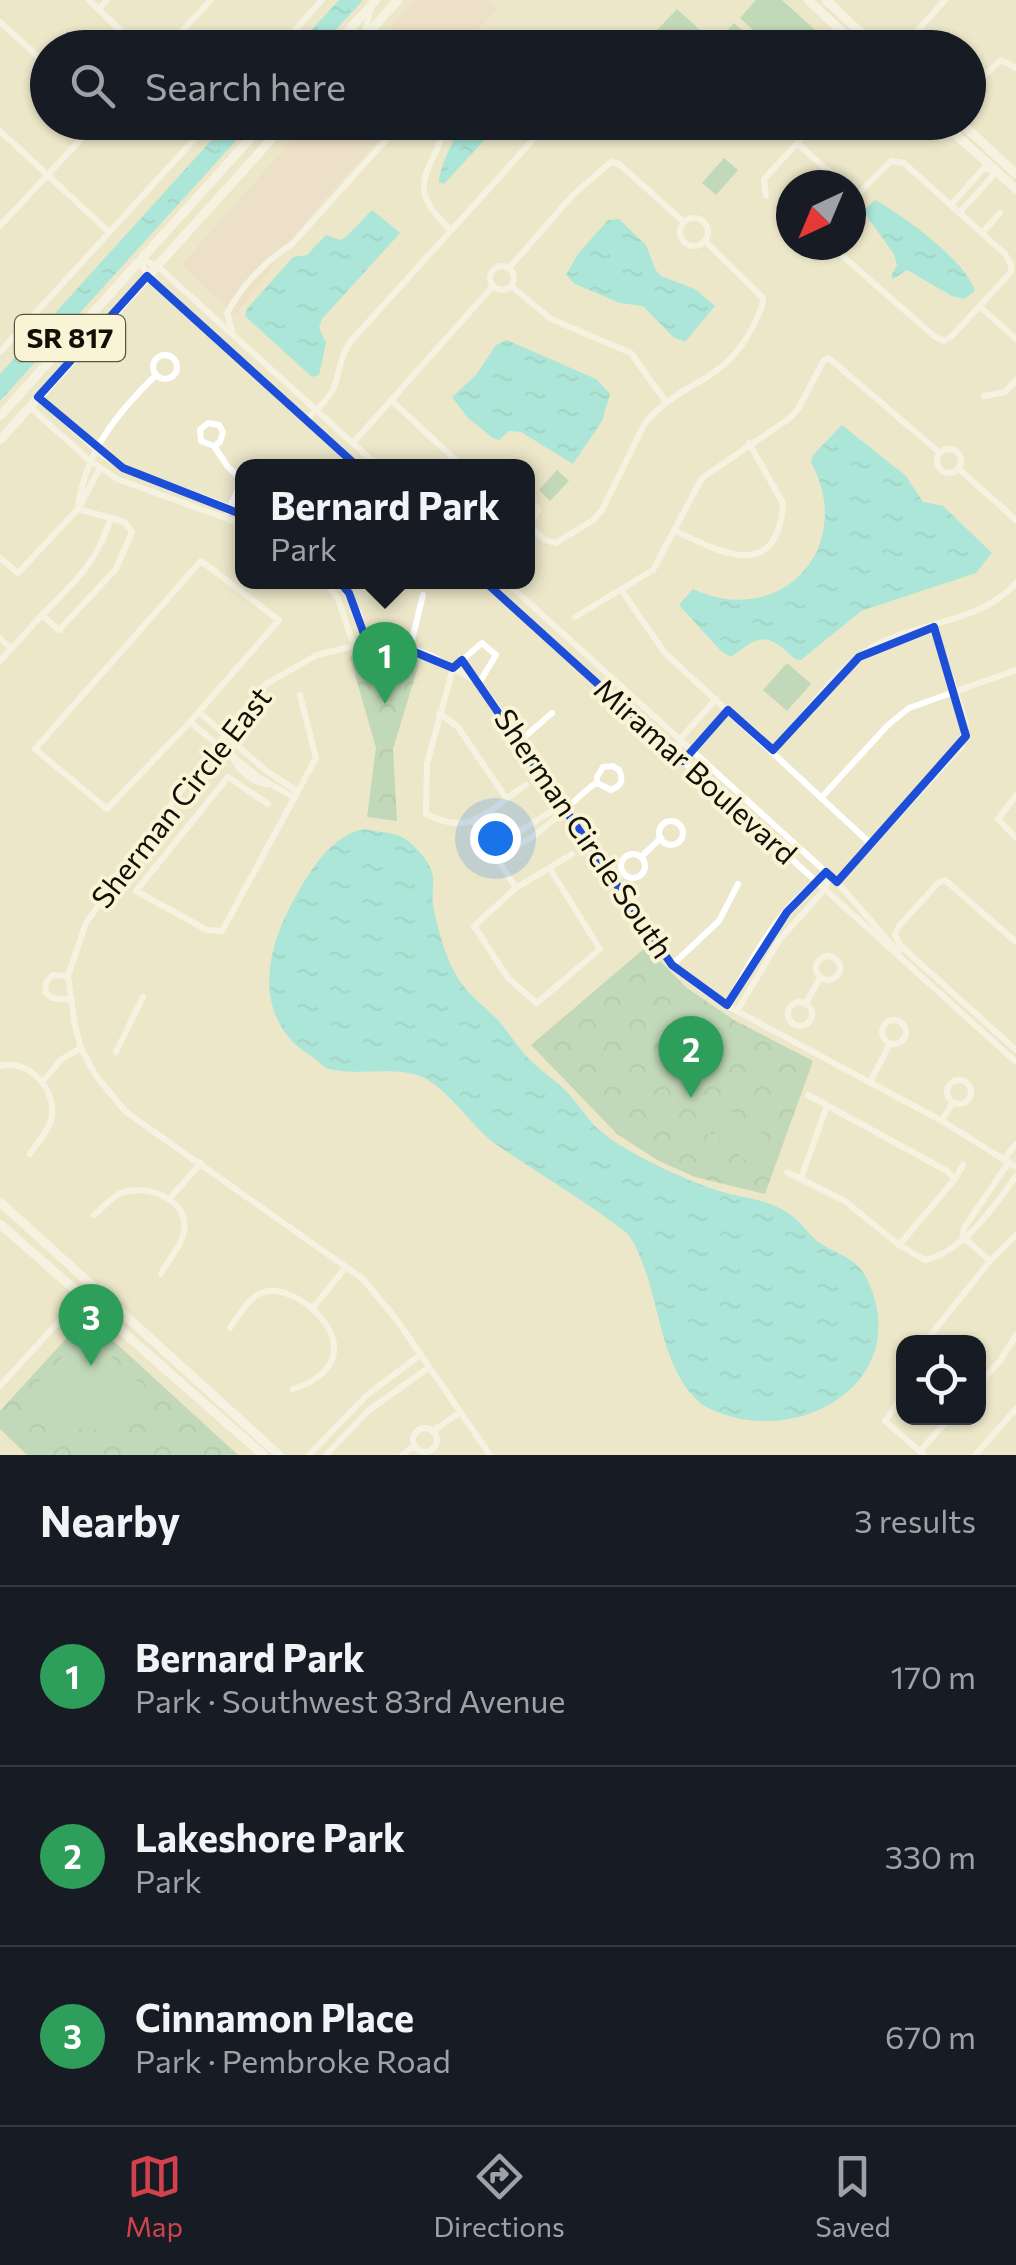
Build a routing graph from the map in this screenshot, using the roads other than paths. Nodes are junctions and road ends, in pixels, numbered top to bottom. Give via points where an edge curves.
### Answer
1 (89, 0) edge
2 (107, 0) edge
3 (211, 0) edge
4 (322, 0) edge
5 (398, 0) edge
6 (808, 0) edge
7 (826, 0) edge
8 (945, 0) edge
9 (374, 3) edge
10 (99, 9) junction
11 (0, 22) edge
12 (121, 30) edge
13 (183, 30) edge
14 (295, 30) edge
15 (350, 30) edge
16 (368, 30) edge
17 (371, 30) edge
18 (840, 30) edge
19 (858, 30) edge
20 (918, 30) edge
21 (30, 50) edge
22 (1016, 68) edge
23 (986, 74) edge
24 (0, 131) edge
25 (80, 140) edge
26 (193, 140) edge
27 (249, 140) edge
28 (270, 140) edge
29 (386, 140) edge
30 (438, 140) edge
31 (532, 140) edge
32 (801, 140) edge
33 (965, 140) edge
34 (975, 140) edge
35 (798, 144) junction
36 (996, 164) junction
37 (827, 170) edge
38 (48, 174) junction
39 (1016, 174) edge
40 (866, 184) edge
41 (1016, 189) edge
42 (766, 196) dead end
43 (950, 204) junction
44 (960, 212) junction
45 (1000, 212) dead end
46 (684, 222) junction
47 (0, 226) edge
48 (451, 230) junction
49 (109, 232) junction
50 (982, 232) junction
51 (705, 241) junction
52 (141, 260) junction
53 (847, 260) edge
54 (156, 265) junction
55 (509, 268) junction
56 (146, 276) junction
57 (493, 286) junction
58 (511, 286) junction
59 (980, 307) junction
60 (234, 335) junction
61 (1016, 339) edge
62 (0, 352) edge
63 (156, 375) dead end
64 (1016, 380) edge
65 (984, 396) dead end
66 (38, 397) junction
67 (391, 400) junction
68 (666, 402) junction
69 (30, 406) junction
70 (316, 410) junction
71 (0, 416) edge
72 (306, 420) junction
73 (0, 440) edge
74 (353, 443) junction
75 (749, 443) junction
76 (214, 446) dead end
77 (95, 448) junction
78 (940, 452) junction
79 (350, 459) edge
80 (371, 459) edge
81 (455, 459) edge
82 (89, 460) junction
83 (100, 468) junction
84 (959, 469) junction
85 (235, 474) edge
86 (235, 497) edge
87 (230, 508) junction
88 (78, 509) junction
89 (235, 510) edge
90 (110, 518) junction
91 (225, 518) junction
92 (1016, 520) edge
93 (235, 522) edge
94 (535, 531) edge
95 (676, 532) junction
96 (0, 558) edge
97 (1016, 584) edge
98 (235, 587) edge
99 (238, 589) edge
100 (332, 589) edge
101 (345, 589) edge
102 (493, 589) edge
103 (514, 589) edge
104 (622, 590) junction
105 (422, 595) dead end
106 (42, 615) junction
107 (575, 617) dead end
108 (934, 626) junction
109 (0, 638) edge
110 (368, 645) junction
111 (354, 646) junction
112 (410, 648) junction
113 (11, 649) junction
114 (0, 661) edge
115 (453, 668) junction
116 (1016, 670) edge
117 (479, 683) junction
118 (956, 690) junction
119 (300, 694) dead end
120 (716, 699) junction
121 (728, 710) junction
122 (199, 712) junction
123 (439, 713) junction
124 (552, 713) dead end
125 (190, 722) junction
126 (224, 735) junction
127 (680, 739) junction
128 (521, 740) junction
129 (216, 744) junction
130 (773, 750) junction
131 (692, 751) junction
132 (232, 756) junction
133 (678, 757) junction
134 (254, 761) junction
135 (248, 769) junction
136 (597, 783) dead end
137 (270, 784) junction
138 (526, 785) dead end
139 (296, 795) junction
140 (1016, 796) edge
141 (506, 798) junction
142 (821, 798) junction
143 (268, 804) dead end
144 (562, 809) junction
145 (474, 823) junction
146 (525, 828) junction
147 (530, 836) junction
148 (660, 838) dead end
149 (1016, 838) edge
150 (872, 845) junction
151 (493, 852) junction
152 (572, 854) dead end
153 (641, 857) junction
154 (550, 868) junction
155 (622, 872) junction
156 (830, 875) junction
157 (611, 880) junction
158 (816, 881) junction
159 (837, 882) junction
160 (738, 884) dead end
161 (516, 888) junction
162 (825, 889) junction
163 (1016, 942) edge
164 (905, 961) junction
165 (672, 965) junction
166 (68, 976) junction
167 (820, 978) dead end
168 (143, 997) dead end
169 (72, 1000) junction
170 (806, 1003) junction
171 (726, 1005) junction
172 (737, 1011) junction
173 (793, 1024) junction
174 (786, 1038) junction
175 (890, 1044) dead end
176 (81, 1048) junction
177 (1016, 1050) edge
178 (116, 1052) dead end
179 (1016, 1062) edge
180 (0, 1066) edge
181 (43, 1082) junction
182 (870, 1082) junction
183 (808, 1095) dead end
184 (953, 1102) dead end
185 (828, 1106) junction
186 (942, 1122) junction
187 (1016, 1144) edge
188 (30, 1154) dead end
189 (1010, 1162) edge
190 (201, 1164) junction
191 (962, 1164) dead end
192 (787, 1172) dead end
193 (1016, 1176) edge
194 (801, 1178) junction
195 (954, 1179) junction
196 (169, 1200) junction
197 (0, 1202) edge
198 (94, 1215) dead end
199 (0, 1224) edge
200 (962, 1237) junction
201 (1015, 1239) edge
202 (899, 1244) junction
203 (990, 1261) junction
204 (346, 1266) junction
205 (161, 1274) dead end
206 (92, 1285) junction
207 (82, 1296) junction
208 (312, 1309) junction
209 (230, 1328) dead end
210 (931, 1335) edge
211 (1016, 1336) edge
212 (420, 1356) junction
213 (428, 1368) junction
214 (986, 1376) edge
215 (0, 1386) edge
216 (293, 1389) dead end
217 (896, 1406) edge
218 (1016, 1409) edge
219 (459, 1413) junction
220 (944, 1425) edge
221 (433, 1431) junction
222 (414, 1446) junction
223 (922, 1453) edge
224 (263, 1455) edge
225 (279, 1455) edge
226 (309, 1455) edge
227 (326, 1455) edge
228 (402, 1455) edge
229 (490, 1455) edge
230 (975, 1455) edge

1 - 10 street
2 - 10 street
3 - 13 street
4 - 14 street
5 - 17 main road
6 - 18 main road
7 - 19 main road
8 - 20 street
9 - 15 main road
9 - 16 street
10 - 12 street
11 - 21 street
22 - 23 street via 1001,60
24 - 38 street
25 - 38 street
26 - 49 street
27 - 52 main road, SR 817
28 - 54 main road, SR 817
29 - 60 street via 233,302 227,312
30 - 48 street via 424,183 430,206
31 - 48 street
32 - 35 street
33 - 36 main road
34 - 36 main road
35 - 37 street
35 - 42 street via 764,179
36 - 39 main road
36 - 41 main road
36 - 43 street via 983,168
36 - 44 street
38 - 47 street
38 - 49 street
40 - 43 street via 890,161 904,163
43 - 44 street
44 - 50 street
45 - 50 street
46 - 51 street via 701,220
46 - 51 street via 684,242
46 - 55 street via 611,162
48 - 70 street via 342,352 332,394
49 - 62 street
50 - 59 street via 1012,265
51 - 68 street via 764,298 763,306 734,359
52 - 54 street
52 - 56 street
52 - 71 main road, SR 817
53 - 59 street via 944,341
54 - 56 main road, SR 817
54 - 60 street
55 - 57 street via 492,272
55 - 58 street
56 - 66 main road, SR 817
56 - 72 street
57 - 58 street
57 - 67 street
58 - 68 street via 552,319 630,353
59 - 61 street
60 - 70 street
63 - 77 street
64 - 65 street via 1005,392
66 - 69 main road, SR 817
66 - 77 street
67 - 74 street
67 - 81 street
68 - 94 street via 645,423 593,520 556,543
69 - 73 main road, SR 817
69 - 82 street
70 - 72 street
70 - 74 street
72 - 79 street
74 - 80 street
75 - 78 street via 798,409 829,358
75 - 95 street via 702,478
75 - 95 street via 784,503 771,542 737,557
76 - 85 street
77 - 82 street
77 - 87 street via 123,468
78 - 84 street via 955,450
78 - 84 street via 941,471
82 - 83 street
82 - 88 street
83 - 88 street
83 - 91 street
84 - 92 street
86 - 87 street
87 - 89 street
87 - 91 street
88 - 90 street
88 - 96 street via 18,573
90 - 106 street via 90,566
90 - 106 street via 132,532 116,569 59,630
91 - 93 street
95 - 104 street via 658,564
97 - 108 street via 991,605
98 - 125 street via 201,561 35,750 107,808
99 - 122 street via 279,620
100 - 111 street
101 - 110 street
102 - 133 street, Miramar Boulevard
103 - 127 street, Miramar Boulevard
104 - 107 street
104 - 120 street via 656,643
105 - 112 street
106 - 113 street
108 - 118 street
108 - 130 street via 859,657
109 - 113 street
110 - 111 street, Sherman Circle South
110 - 112 street, Sherman Circle South
111 - 126 street, Sherman Circle East via 317,654 266,684
112 - 115 street, Sherman Circle South
113 - 114 street
115 - 117 street, Sherman Circle South
115 - 117 street via 482,644 496,655
115 - 123 street
116 - 118 street
117 - 128 street, Sherman Circle South
118 - 142 street via 898,716
118 - 150 street via 966,724 960,746
119 - 139 street via 316,758
120 - 121 street
120 - 127 street
121 - 130 street
121 - 131 street
122 - 125 street
122 - 126 street
123 - 141 street via 458,727
123 - 145 street via 427,764 426,814
124 - 128 street
125 - 129 street
126 - 129 street, Sherman Circle East
126 - 134 street
127 - 131 street, Miramar Boulevard
127 - 133 street
128 - 144 street, Sherman Circle South
129 - 132 street
129 - 166 street, Sherman Circle East via 95,908
130 - 142 street
131 - 133 street
131 - 156 street, Miramar Boulevard
132 - 135 street
132 - 137 street via 256,781
133 - 158 street, Miramar Boulevard
134 - 135 street
134 - 139 street
135 - 137 street
136 - 144 street
137 - 139 street
138 - 141 street
139 - 143 street via 222,931 207,930 136,891 228,777
140 - 149 street via 998,819
141 - 145 street
142 - 150 street
144 - 146 street
144 - 147 street
144 - 157 street, Sherman Circle South
145 - 151 street
146 - 147 street
146 - 151 street
147 - 151 street
148 - 153 street
150 - 159 street
151 - 161 street
152 - 154 street
153 - 155 street via 624,857
153 - 155 street via 640,876
154 - 161 street
154 - 161 street via 600,949 537,1002 508,978 474,926
155 - 157 street
156 - 158 street
156 - 159 street, Miramar Boulevard
156 - 162 street
157 - 165 street, Sherman Circle South
158 - 162 street, Miramar Boulevard
158 - 171 street via 771,932
159 - 164 street, Miramar Boulevard
160 - 165 street via 719,921
162 - 164 street, Miramar Boulevard
162 - 172 street via 773,950
163 - 177 street via 945,880 895,934
164 - 179 street, Miramar Boulevard
165 - 171 street, Sherman Circle South
166 - 169 street, Sherman Circle East
166 - 169 street via 54,975 45,992
167 - 170 street
168 - 178 street
169 - 176 street, Sherman Circle East
170 - 173 street via 788,1009
170 - 173 street via 811,1020
171 - 172 street, Sherman Circle South
172 - 174 street, Sherman Circle South
173 - 174 street
174 - 182 street, Sherman Circle South
175 - 182 street
176 - 181 street
176 - 190 street via 126,1112
180 - 181 street via 10,1063
181 - 188 street via 51,1119
182 - 186 street, Sherman Circle South
183 - 185 street
184 - 186 street
185 - 194 street
185 - 195 street
186 - 189 street, Sherman Circle South
187 - 189 street
189 - 200 street
190 - 196 street
190 - 204 street
191 - 195 street
192 - 194 street
193 - 200 street
194 - 202 street
195 - 202 street
196 - 198 street via 144,1189 119,1194
196 - 205 street via 184,1216 185,1228
197 - 206 main road
199 - 207 main road
200 - 202 street via 925,1260
200 - 203 street
201 - 203 street
203 - 210 street
204 - 208 street
204 - 212 street via 379,1297
206 - 207 street
206 - 225 main road
207 - 215 street
207 - 224 main road
208 - 209 street via 271,1290 255,1296
208 - 216 street via 332,1332 334,1355 318,1380
211 - 214 street
212 - 213 street
212 - 226 street via 366,1395
213 - 219 street
213 - 227 street via 368,1410
217 - 223 street via 886,1420
218 - 230 street
219 - 221 street
219 - 229 street
220 - 223 street
221 - 222 street via 418,1430
221 - 222 street via 434,1449
222 - 228 street

